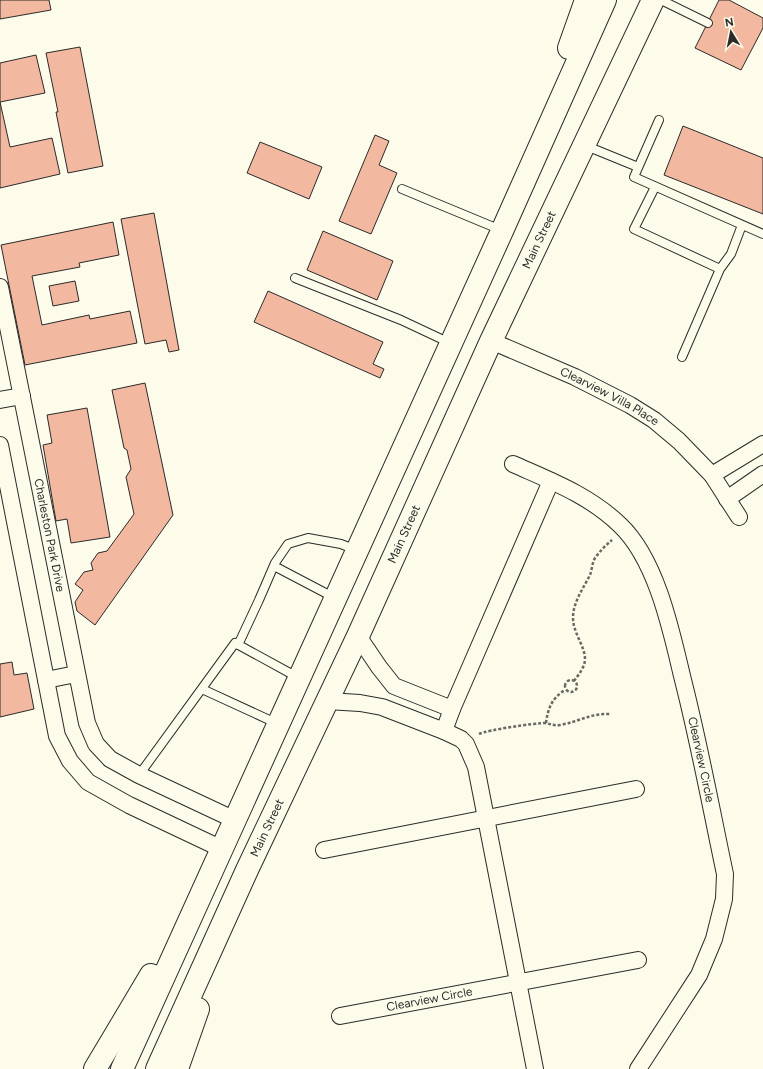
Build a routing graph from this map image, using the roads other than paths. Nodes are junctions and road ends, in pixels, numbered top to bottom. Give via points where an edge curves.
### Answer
1 (586, 0) edge
2 (605, 0) edge
3 (653, 0) edge
4 (661, 0) edge
5 (708, 23) dead end
6 (659, 120) dead end
7 (584, 144) junction
8 (638, 166) junction
9 (522, 185) junction
10 (655, 187) junction
11 (402, 189) dead end
12 (742, 225) junction
13 (502, 231) junction
14 (763, 234) edge
15 (720, 269) junction
16 (295, 278) dead end
17 (0, 287) edge
18 (491, 340) junction
19 (451, 343) junction
20 (682, 358) dead end
21 (22, 396) junction
22 (0, 400) edge
23 (763, 444) edge
24 (0, 445) edge
25 (513, 464) dead end
26 (763, 474) edge
27 (712, 475) junction
28 (551, 481) junction
29 (727, 499) junction
30 (739, 517) dead end
31 (357, 550) junction
32 (274, 566) junction
33 (336, 598) junction
34 (358, 636) junction
35 (238, 645) junction
36 (76, 674) junction
37 (299, 678) junction
38 (46, 680) junction
39 (202, 689) junction
40 (407, 691) junction
41 (327, 701) junction
42 (452, 709) junction
43 (400, 715) junction
44 (278, 724) junction
45 (444, 731) junction
46 (139, 775) junction
47 (636, 789) dead end
48 (486, 818) junction
49 (235, 820) junction
50 (222, 849) junction
51 (324, 850) dead end
52 (247, 870) junction
53 (204, 889) junction
54 (638, 960) dead end
55 (518, 982) junction
56 (340, 1016) dead end
57 (94, 1069) edge
58 (122, 1069) edge
59 (156, 1069) edge
60 (177, 1069) edge
61 (535, 1069) edge
62 (638, 1069) edge

1 - 9 highway
2 - 9 highway
3 - 7 highway, Main Street
4 - 5 lane
6 - 8 lane
7 - 8 lane
7 - 18 highway, Main Street
8 - 10 lane via 634,177
9 - 13 highway
10 - 12 lane
10 - 15 lane via 634,229
11 - 13 lane
12 - 14 lane
12 - 15 lane via 731,254
13 - 19 highway
15 - 20 lane
16 - 19 lane
17 - 21 street, Charleston Park Drive
18 - 27 street, Clearview Villa Place via 575,377 630,405 654,420 679,441
18 - 34 highway, Main Street
19 - 31 highway
21 - 22 street
21 - 36 street, Charleston Park Drive
23 - 27 street
24 - 38 street
25 - 28 street, Clearview Circle
26 - 29 street
27 - 29 street, Clearview Villa Place
28 - 42 street
28 - 62 street, Clearview Circle via 570,489 603,510 621,526 639,548 656,581 694,722 725,874 724,899 714,939 699,975
29 - 30 street, Clearview Villa Place
31 - 32 lane via 341,544 308,538 288,544
31 - 33 highway
32 - 33 lane
32 - 35 lane
33 - 37 highway
34 - 40 street via 394,686
34 - 41 highway, Main Street
35 - 37 lane
35 - 39 lane via 236,643
36 - 38 street
36 - 46 street, Charleston Park Drive via 87,723 96,744 110,759
37 - 44 highway
38 - 50 street via 57,736 70,762 88,782 128,805
39 - 44 lane
39 - 46 lane
40 - 42 street
40 - 43 street
41 - 43 street via 382,707
41 - 52 highway, Main Street
42 - 45 street
43 - 45 street
44 - 49 highway
45 - 48 street via 466,744 476,767
46 - 49 street, Charleston Park Drive
47 - 48 street
48 - 51 street
48 - 55 street
49 - 50 highway
50 - 53 highway
52 - 59 highway, Main Street
52 - 60 highway
53 - 57 highway
53 - 58 highway
54 - 55 street, Clearview Circle
55 - 56 street, Clearview Circle
55 - 61 street

